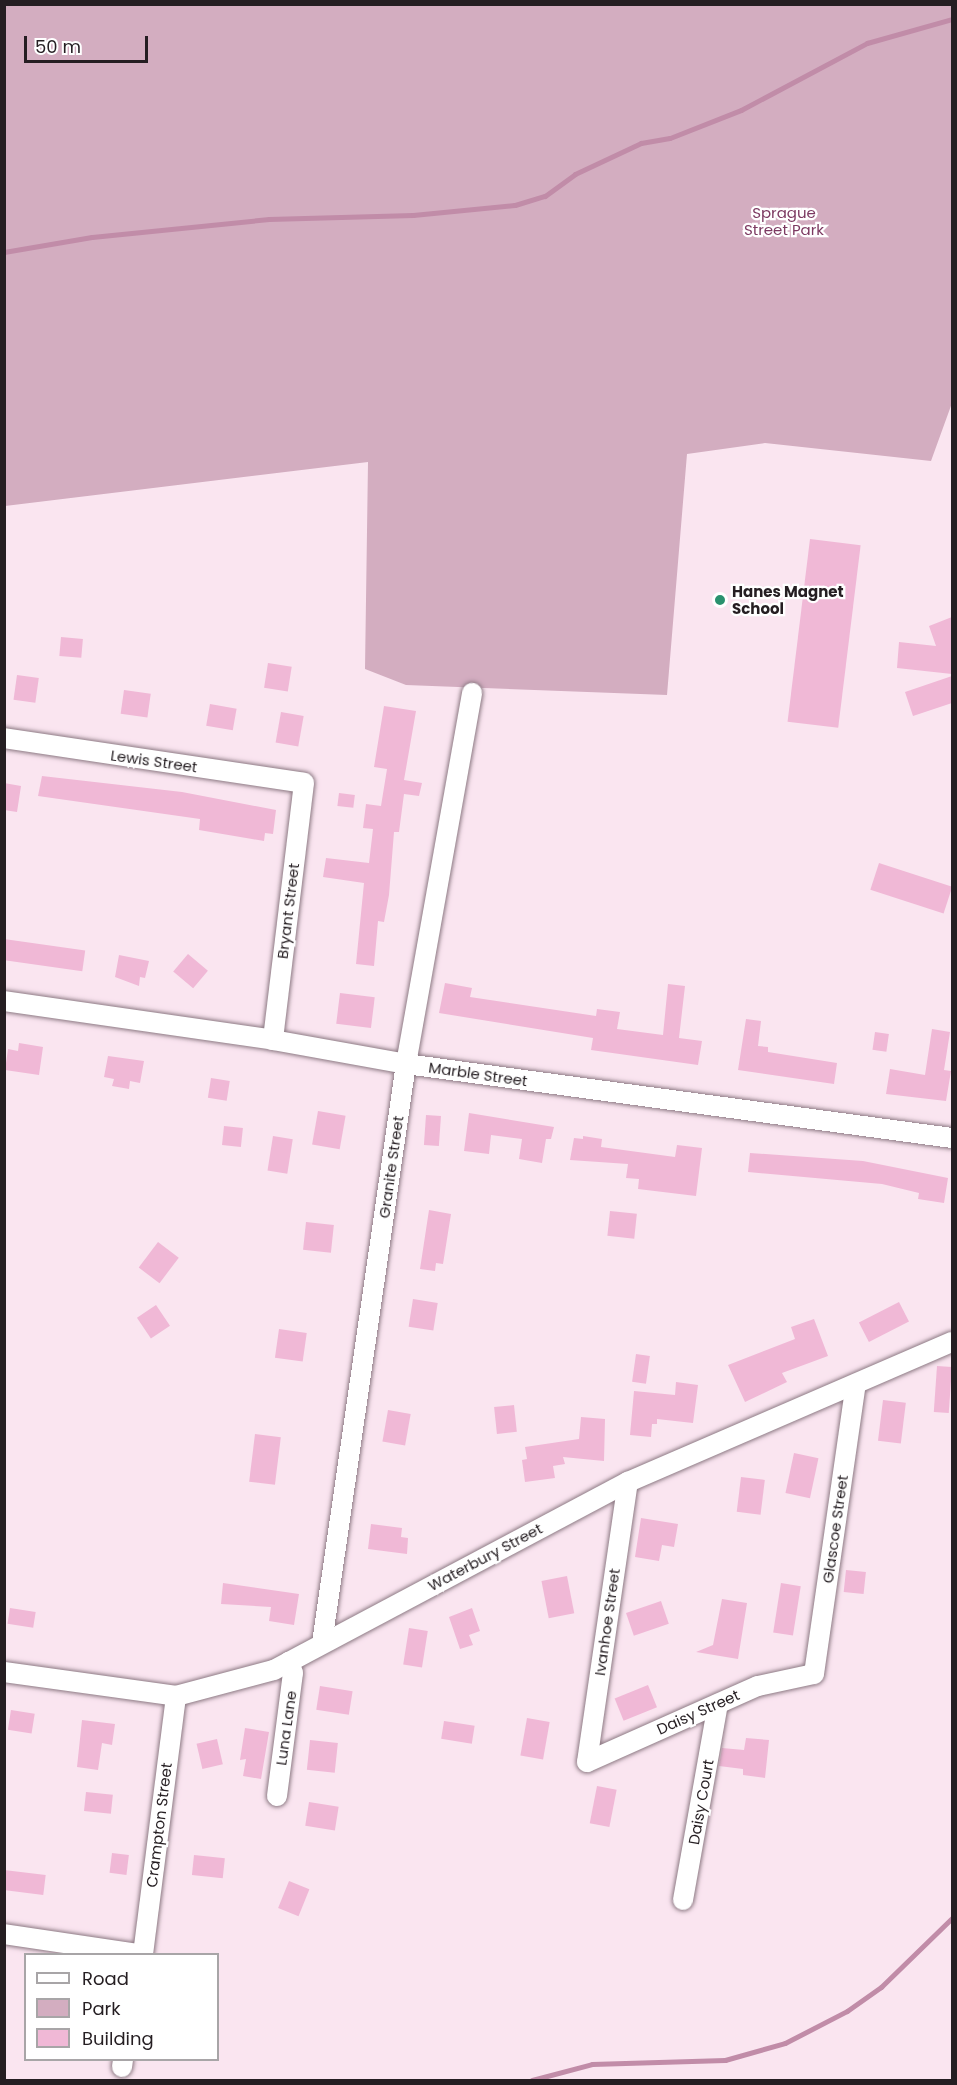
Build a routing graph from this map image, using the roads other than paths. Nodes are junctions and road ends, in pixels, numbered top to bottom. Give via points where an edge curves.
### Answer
1 (472, 693) dead end
2 (4, 738) edge
3 (304, 783) joint
4 (4, 1001) edge
5 (273, 1040) junction
6 (406, 1064) junction
7 (952, 1138) edge
8 (952, 1342) edge
9 (856, 1383) junction
10 (628, 1482) junction
11 (322, 1644) junction
12 (289, 1662) junction
13 (4, 1672) edge
14 (814, 1674) joint
15 (176, 1696) junction
16 (718, 1704) junction
17 (587, 1762) joint
18 (277, 1796) dead end
19 (683, 1900) dead end
20 (4, 1934) edge
21 (134, 1953) edge
22 (141, 1953) edge

1 - 6 street, Granite Street
2 - 3 street, Lewis Street
3 - 5 street, Bryant Street
4 - 5 street, Marble Street
5 - 6 street, Marble Street
6 - 7 street, Marble Street
6 - 11 street, Granite Street
8 - 9 street, Waterbury Street
9 - 10 street, Waterbury Street
9 - 14 street, Glascoe Street
10 - 11 street, Waterbury Street
10 - 17 street, Ivanhoe Street
11 - 12 street, Waterbury Street
12 - 15 street, Waterbury Street via 238,1682
12 - 18 street, Luna Lane via 293,1673
13 - 15 street, Waterbury Street
14 - 16 street, Daisy Street via 758,1686
15 - 22 street, Crampton Street
16 - 17 street, Daisy Street
16 - 19 street, Daisy Court
20 - 21 street

